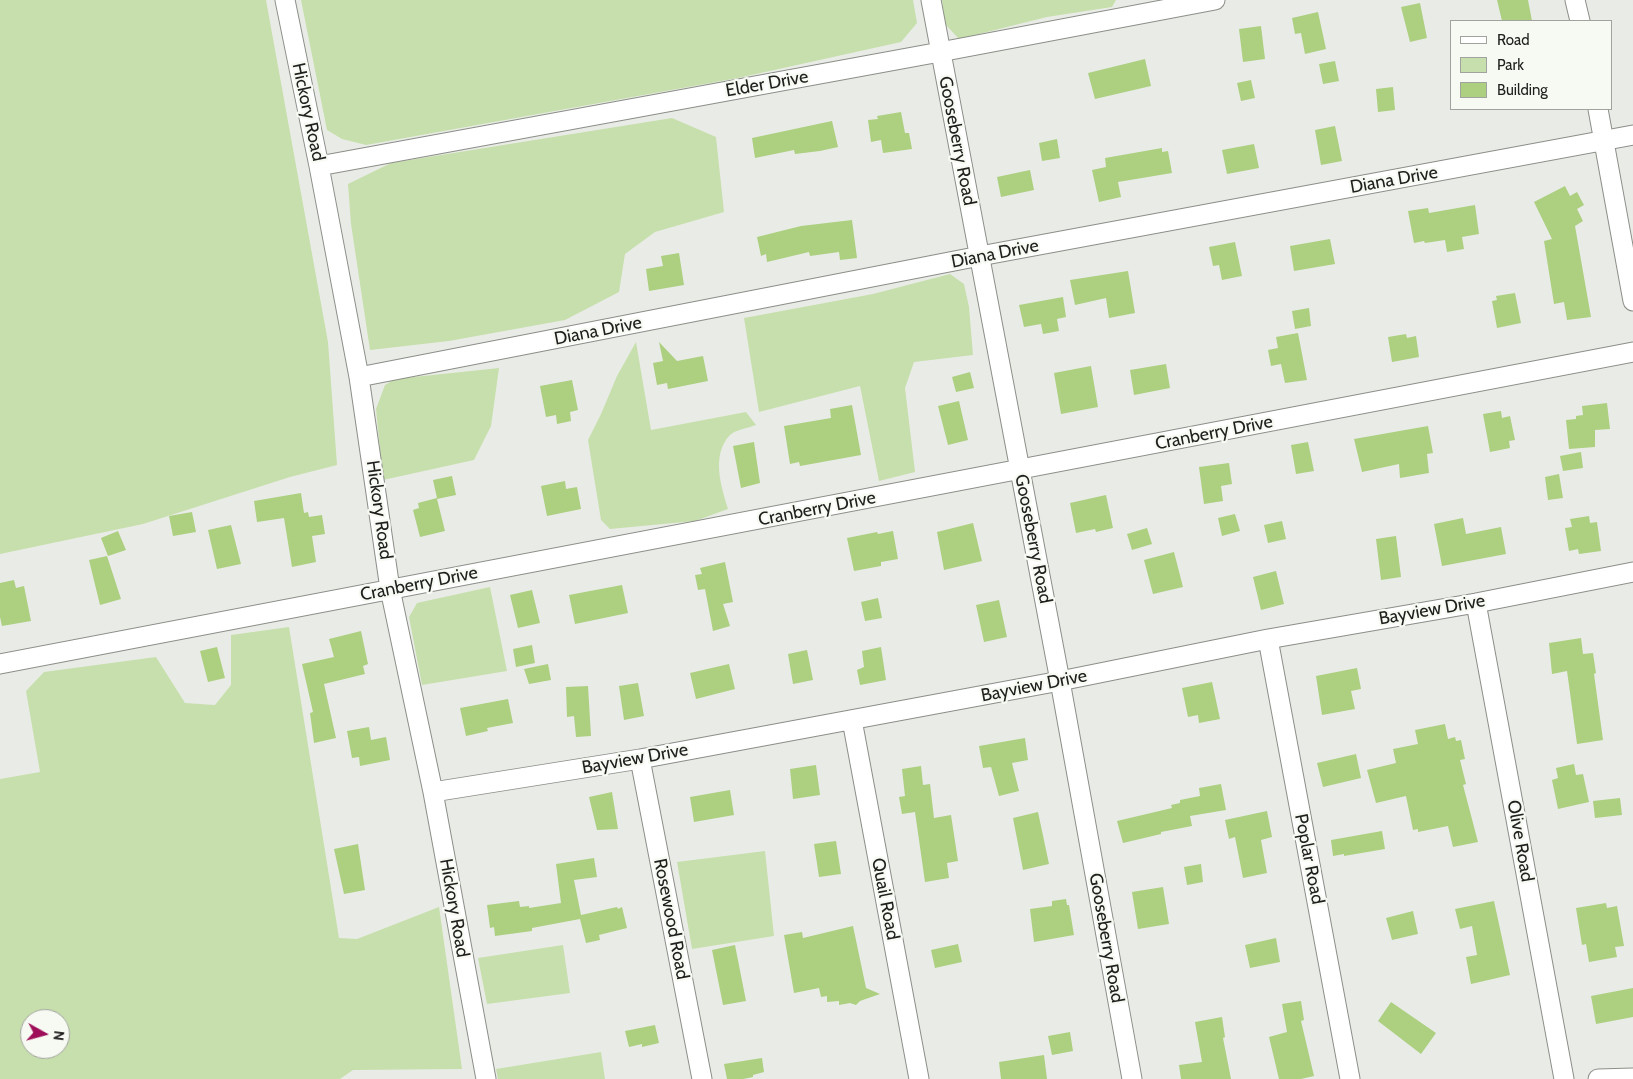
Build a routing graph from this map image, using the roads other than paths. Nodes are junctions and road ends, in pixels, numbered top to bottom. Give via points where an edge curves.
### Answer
1 (285, 0) edge
2 (931, 0) edge
3 (1215, 0) edge
4 (1575, 0) edge
5 (1580, 20) edge
6 (940, 52) junction
7 (1598, 110) edge
8 (1633, 135) edge
9 (1605, 141) junction
10 (319, 166) junction
11 (980, 256) junction
12 (1633, 301) edge
13 (1633, 352) edge
14 (359, 377) junction
15 (1019, 470) junction
16 (1633, 572) edge
17 (390, 589) junction
18 (1476, 603) junction
19 (1268, 639) junction
20 (0, 664) edge
21 (1060, 681) junction
22 (852, 720) junction
23 (640, 759) junction
24 (433, 792) junction
25 (1633, 1078) edge
26 (486, 1079) edge
27 (702, 1079) edge
28 (919, 1079) edge
29 (1132, 1079) edge
30 (1350, 1079) edge
31 (1564, 1079) edge
32 (1598, 1079) edge

1 - 10 street, Hickory Road
2 - 6 street, Gooseberry Road
3 - 6 street, Elder Drive
4 - 5 street
6 - 10 street, Elder Drive
6 - 11 street, Gooseberry Road
7 - 9 street
8 - 9 street, Diana Drive
9 - 11 street, Diana Drive
9 - 12 street
10 - 14 street, Hickory Road
11 - 14 street, Diana Drive
11 - 15 street, Gooseberry Road
13 - 15 street, Cranberry Drive
14 - 17 street, Hickory Road
15 - 17 street, Cranberry Drive
15 - 21 street, Gooseberry Road
16 - 18 street, Bayview Drive
17 - 20 street, Cranberry Drive
17 - 24 street, Hickory Road
18 - 19 street, Bayview Drive
18 - 31 street, Olive Road
19 - 21 street, Bayview Drive
19 - 30 street, Poplar Road
21 - 22 street, Bayview Drive
21 - 29 street, Gooseberry Road
22 - 23 street, Bayview Drive
22 - 28 street, Quail Road
23 - 24 street, Bayview Drive
23 - 27 street, Rosewood Road
24 - 26 street, Hickory Road
25 - 32 street

